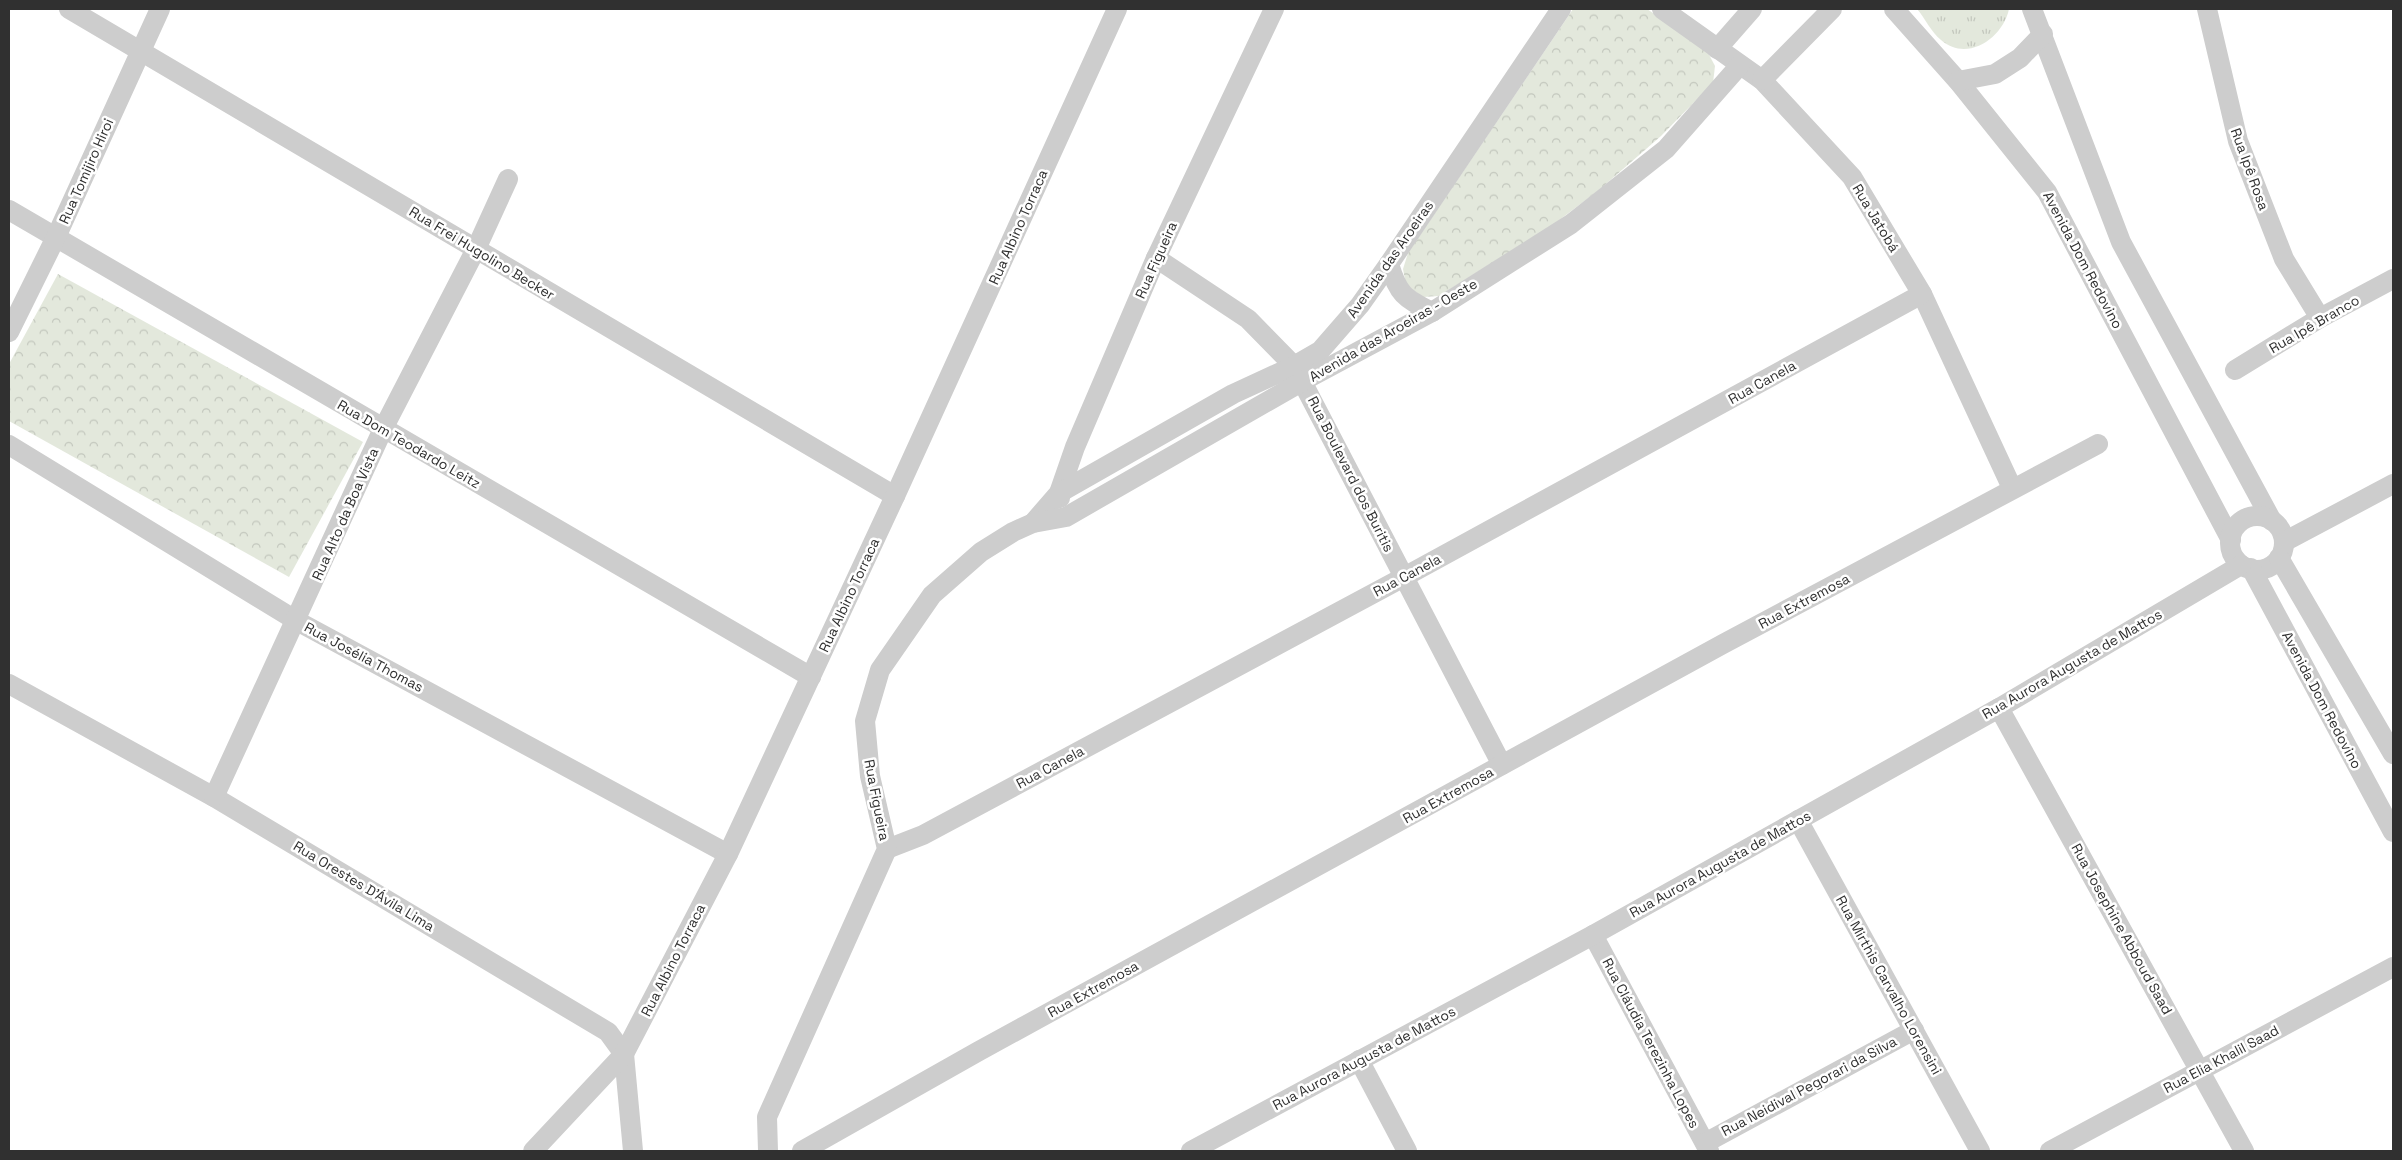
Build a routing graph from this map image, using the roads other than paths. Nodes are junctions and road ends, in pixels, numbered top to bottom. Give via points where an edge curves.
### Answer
1 (69, 9) edge
2 (160, 9) edge
3 (1117, 9) edge
4 (1274, 9) edge
5 (1561, 9) edge
6 (1662, 9) edge
7 (1752, 9) edge
8 (1832, 9) edge
9 (1894, 9) edge
10 (2032, 9) edge
11 (2207, 9) edge
12 (2043, 34) junction
13 (1716, 49) junction
14 (139, 50) junction
15 (1740, 65) junction
16 (1762, 80) junction
17 (1958, 81) junction
18 (508, 179) dead end
19 (9, 210) edge
20 (56, 237) junction
21 (476, 249) junction
22 (1156, 258) junction
23 (1389, 264) junction
24 (2393, 279) edge
25 (1922, 294) junction
26 (1432, 312) junction
27 (2320, 318) junction
28 (9, 332) edge
29 (2235, 370) dead end
30 (1299, 374) junction
31 (384, 430) junction
32 (2098, 444) dead end
33 (9, 445) edge
34 (2393, 484) edge
35 (2012, 488) junction
36 (1058, 493) junction
37 (895, 496) junction
38 (1066, 517) junction
39 (2272, 521) junction
40 (1033, 523) junction
41 (2231, 540) junction
42 (2282, 550) junction
43 (2246, 566) junction
44 (1404, 577) junction
45 (297, 621) junction
46 (811, 677) junction
47 (9, 684) edge
48 (1999, 708) junction
49 (2393, 754) edge
50 (1502, 765) junction
51 (214, 797) junction
52 (1798, 820) junction
53 (2393, 832) edge
54 (887, 848) junction
55 (728, 854) junction
56 (1593, 935) junction
57 (2393, 967) edge
58 (1914, 1030) junction
59 (624, 1054) junction
60 (1359, 1060) junction
61 (2200, 1071) junction
62 (1707, 1147) edge
63 (533, 1151) edge
64 (633, 1151) edge
65 (768, 1151) edge
66 (802, 1151) edge
67 (1191, 1151) edge
68 (1407, 1151) edge
69 (1980, 1151) edge
70 (2050, 1151) edge
71 (2244, 1151) edge

1 - 14 street, Rua Frei Hugolino Becker
2 - 14 street, Rua Tomijiro Hiroi
3 - 37 street, Rua Albino Torraca
4 - 22 street, Rua Figueira
5 - 23 street, Avenida das Aroeiras
6 - 13 street, Rua Jatobá
7 - 13 street
8 - 16 street
9 - 17 street, Avenida Dom Redovino
10 - 12 street
11 - 27 street, Rua Ipê Rosa via 2238,141 2284,259
12 - 17 street via 2020,58 1995,74
12 - 39 street via 2122,242
13 - 15 street, Rua Jatobá
14 - 20 street, Rua Tomijiro Hiroi
14 - 21 street, Rua Frei Hugolino Becker
15 - 16 street, Rua Jatobá
15 - 26 street, Avenida das Aroeiras - Oeste via 1666,149 1571,224
16 - 25 street, Rua Jatobá via 1852,177
17 - 41 street, Avenida Dom Redovino via 2047,192
18 - 21 street, Rua Alto da Boa Vista
19 - 20 street, Rua Dom Teodardo Leitz
20 - 28 street, Rua Tomijiro Hiroi
20 - 31 street, Rua Dom Teodardo Leitz
21 - 31 street, Rua Alto da Boa Vista
21 - 37 street, Rua Frei Hugolino Becker
22 - 30 street, Rua Boulevard dos Buritis via 1248,319
22 - 36 street, Rua Figueira via 1074,447
23 - 26 street via 1395,286 1409,300
23 - 30 street, Avenida das Aroeiras via 1360,305
24 - 27 street, Rua Ipê Branco
25 - 35 street, Rua Jatobá
25 - 44 street, Rua Canela
26 - 30 street, Avenida das Aroeiras - Oeste
27 - 29 street, Rua Ipê Branco
30 - 36 street, Avenida das Aroeiras via 1233,394
30 - 38 street, Avenida das Aroeiras - Oeste
30 - 44 street, Rua Boulevard dos Buritis
31 - 45 street, Rua Alto da Boa Vista
31 - 46 street, Rua Dom Teodardo Leitz
32 - 35 street, Rua Extremosa
33 - 45 street, Rua Josélia Thomas
34 - 42 street
35 - 50 street, Rua Extremosa
36 - 38 street
36 - 40 street, Avenida das Aroeiras
37 - 46 street, Rua Albino Torraca
38 - 40 street, Avenida das Aroeiras - Oeste
39 - 41 street via 2263,517 2246,518 2233,531
39 - 42 street via 2283,534
40 - 54 street, Rua Figueira via 981,552 932,595 880,670 866,721 870,776
41 - 43 street via 2231,549
42 - 43 street via 2267,567
42 - 49 street
43 - 48 street, Rua Aurora Augusta de Mattos
43 - 53 street, Avenida Dom Redovino
44 - 50 street, Rua Boulevard dos Buritis
44 - 54 street, Rua Canela via 923,835
45 - 51 street, Rua Alto da Boa Vista
45 - 55 street, Rua Josélia Thomas
46 - 55 street, Rua Albino Torraca
47 - 51 street, Rua Orestes D'Ávila Lima
48 - 52 street, Rua Aurora Augusta de Mattos
48 - 61 street, Rua Josephine Abboud Saad
50 - 66 street, Rua Extremosa
51 - 59 street, Rua Orestes D'Ávila Lima via 608,1032
52 - 56 street, Rua Aurora Augusta de Mattos
52 - 58 street, Rua Mirthis Carvalho Lorensini
54 - 65 street, Rua Figueira via 766,1117
55 - 59 street, Rua Albino Torraca
56 - 60 street, Rua Aurora Augusta de Mattos
56 - 62 street, Rua Cláudia Terezinha Lopes
57 - 61 street, Rua Elia Khalil Saad
58 - 62 street, Rua Neidival Pegorari da Silva
58 - 69 street, Rua Mirthis Carvalho Lorensini
59 - 63 street, Rua Albino Torraca
59 - 64 street
60 - 67 street, Rua Aurora Augusta de Mattos
60 - 68 street
61 - 70 street, Rua Elia Khalil Saad
61 - 71 street, Rua Josephine Abboud Saad

